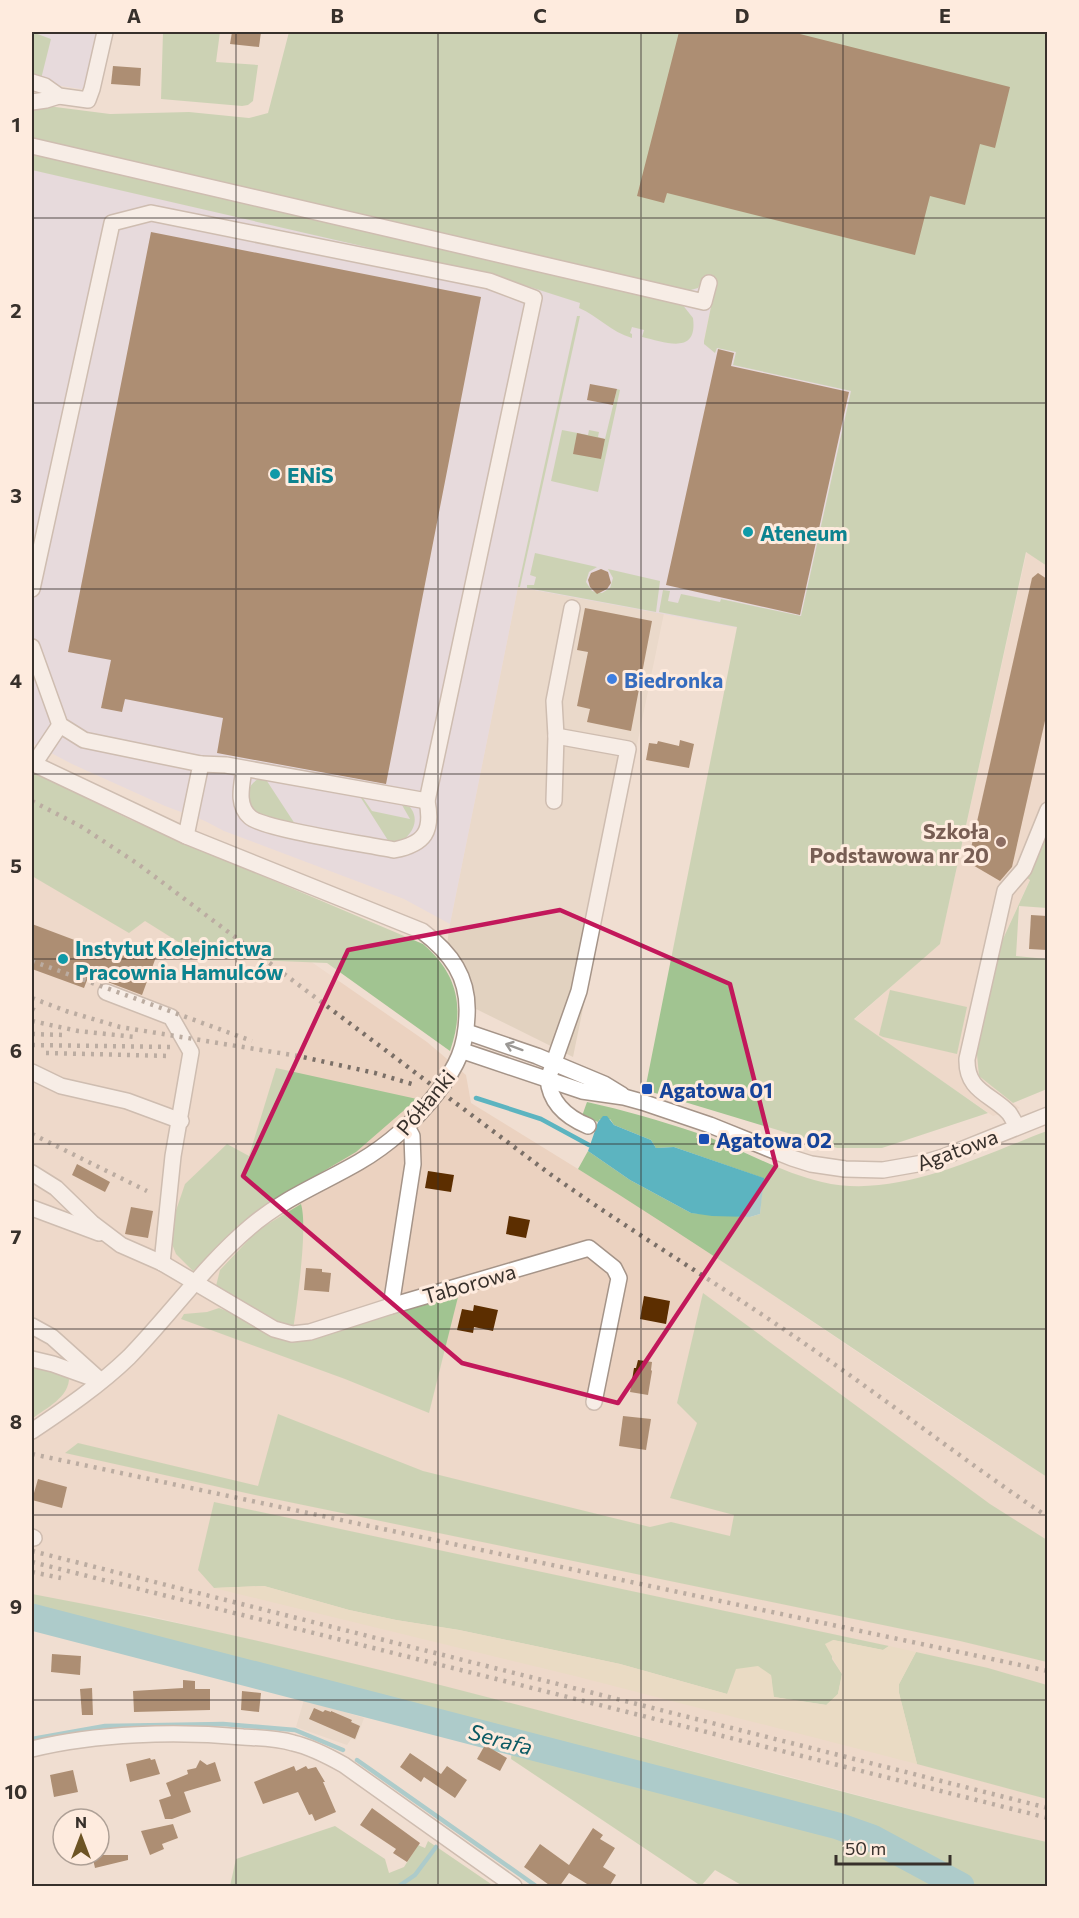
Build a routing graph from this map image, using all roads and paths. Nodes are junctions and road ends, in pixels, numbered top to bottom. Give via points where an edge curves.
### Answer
1 (105, 32) edge
2 (32, 82) edge
3 (59, 96) junction
4 (32, 102) edge
5 (32, 146) edge
6 (709, 283) dead end
7 (32, 589) edge
8 (572, 608) dead end
9 (32, 647) edge
10 (60, 725) junction
11 (556, 736) junction
12 (33, 763) edge
13 (201, 764) junction
14 (244, 769) junction
15 (427, 801) junction
16 (554, 801) dead end
17 (1047, 810) edge
18 (186, 836) junction
19 (106, 992) dead end
20 (467, 1032) junction
21 (463, 1051) junction
22 (554, 1063) junction
23 (32, 1072) edge
24 (548, 1079) junction
25 (624, 1097) junction
26 (1047, 1115) edge
27 (181, 1121) junction
28 (407, 1126) junction
29 (588, 1126) dead end
30 (1017, 1126) junction
31 (32, 1173) edge
32 (32, 1208) edge
33 (110, 1236) junction
34 (162, 1263) junction
35 (196, 1283) junction
36 (391, 1306) junction
37 (32, 1326) edge
38 (32, 1359) edge
39 (101, 1381) junction
40 (594, 1402) dead end
41 (32, 1431) edge
42 (32, 1749) edge
43 (514, 1887) edge

1 - 3 street via 88,100
2 - 3 street
3 - 4 street
5 - 6 street via 704,302
7 - 15 street via 112,223 151,213 489,281 534,298
8 - 11 street via 554,701
9 - 10 street
10 - 12 street
10 - 13 street via 84,740
11 - 16 street
11 - 22 street via 628,749 579,991
12 - 18 street, Półłanki
13 - 14 street
13 - 18 street
14 - 15 street
14 - 15 street via 240,793 250,818 394,850 410,847 428,831
17 - 30 street via 1024,869 1005,891 967,1059 971,1082 1009,1114
18 - 20 street, Półłanki via 422,931 456,965 466,995
19 - 27 street via 171,1017 184,1037 190,1052
20 - 21 street, Półłanki
22 -> 20 street, Agatowa
21 - 24 street, Agatowa
21 - 28 street, Półłanki via 443,1085
22 - 24 street
22 - 25 street, Agatowa
23 - 27 street via 61,1086 127,1101
24 - 25 street, Agatowa via 582,1091
24 - 29 street via 553,1101
25 - 30 street, Agatowa via 710,1125 792,1158 845,1170 904,1168 943,1157
26 - 30 street, Agatowa
27 - 34 street
28 - 35 street, Półłanki via 370,1155 263,1216
28 - 36 street via 412,1136 413,1164
31 - 33 street via 56,1188
32 - 33 street
33 - 34 street, Taborowa
34 - 35 street, Taborowa
35 - 36 street, Taborowa via 274,1329 292,1334
35 - 39 street, Półłanki
36 - 40 street, Taborowa via 590,1248 614,1268 619,1278
37 - 39 street via 52,1337
38 - 39 street
39 - 41 street, Półłanki
42 - 43 street via 150,1734 213,1734 292,1742 344,1765

